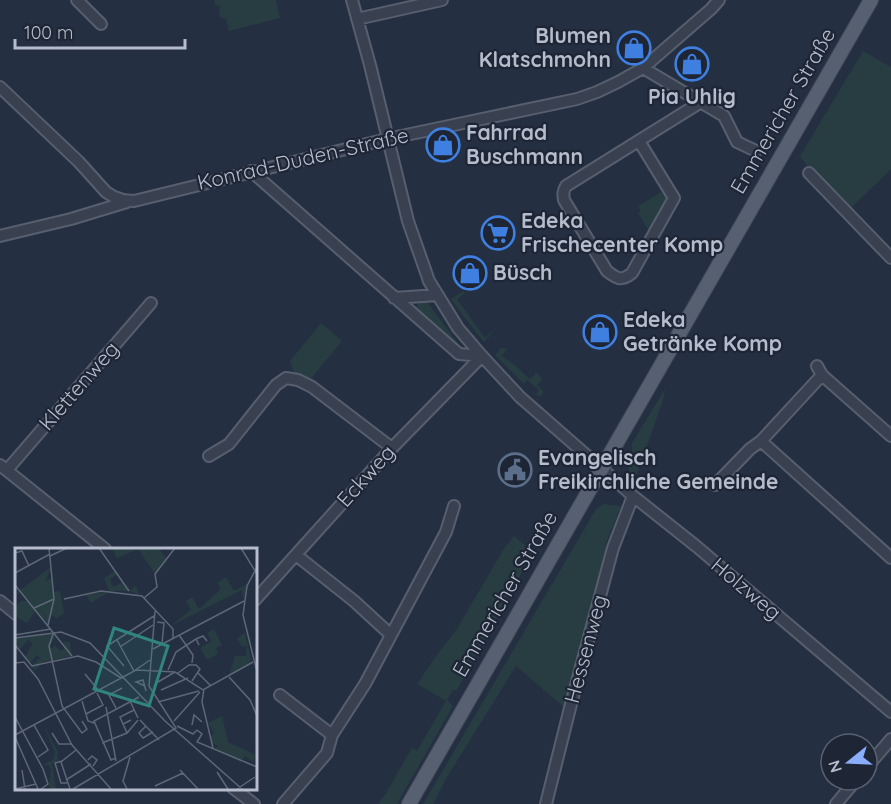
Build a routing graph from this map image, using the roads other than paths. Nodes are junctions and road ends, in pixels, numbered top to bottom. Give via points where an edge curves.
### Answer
1 (77, 0) edge
2 (352, 0) edge
3 (442, 0) edge
4 (719, 0) edge
5 (871, 0) edge
6 (357, 20) junction
7 (101, 24) dead end
8 (643, 68) junction
9 (1, 88) edge
10 (701, 102) junction
11 (387, 138) junction
12 (639, 141) junction
13 (756, 151) dead end
14 (251, 171) junction
15 (809, 173) dead end
16 (134, 201) junction
17 (0, 236) edge
18 (891, 258) edge
19 (438, 295) junction
20 (394, 298) junction
21 (151, 303) dead end
22 (482, 356) junction
23 (891, 436) edge
24 (761, 441) junction
25 (392, 448) junction
26 (209, 456) dead end
27 (4, 467) edge
28 (601, 467) junction
29 (715, 485) dead end
30 (633, 496) junction
31 (454, 506) dead end
32 (104, 548) edge
33 (296, 555) junction
34 (891, 558) edge
35 (256, 599) edge
36 (0, 601) edge
37 (15, 613) edge
38 (391, 635) junction
39 (280, 695) dead end
40 (891, 712) edge
41 (332, 735) junction
42 (891, 739) edge
43 (879, 753) edge
44 (234, 789) edge
45 (846, 792) edge
46 (254, 804) edge
47 (283, 804) edge
48 (409, 804) edge
49 (546, 804) edge
50 (836, 804) edge

1 - 7 street
2 - 6 street, Holzweg
3 - 6 street
4 - 8 street, Konrad-Duden-Straße
5 - 28 main road, Emmericher Straße
6 - 11 street, Holzweg
8 - 10 street
8 - 11 street, Konrad-Duden-Straße via 577,99
9 - 16 street via 106,192
10 - 12 street
10 - 13 street via 724,116 737,142
11 - 14 street, Konrad-Duden-Straße
11 - 19 street, Holzweg via 408,220 429,281
12 - 12 street via 566,186 563,195 606,271 621,279 632,273 674,198
14 - 16 street, Konrad-Duden-Straße
14 - 20 street
15 - 18 street
16 - 17 street, Konrad-Duden-Straße
19 - 20 street
19 - 22 street, Holzweg via 458,328
20 - 22 street via 459,354
21 - 27 street, Klettenweg
22 - 25 street, Eckweg
22 - 28 street, Holzweg via 520,397
23 - 24 street via 820,370
24 - 29 street
24 - 34 street
25 - 26 street via 312,387 286,378 229,444
25 - 33 street, Eckweg
27 - 32 street
28 - 30 street, Holzweg
28 - 48 main road, Emmericher Straße
30 - 40 street, Holzweg
30 - 49 street, Hessenweg via 613,548
31 - 38 street via 446,532
33 - 35 street, Eckweg
33 - 38 street
36 - 37 street
38 - 41 street
39 - 41 street
41 - 47 street via 327,753
42 - 43 street
44 - 46 street
45 - 50 street

